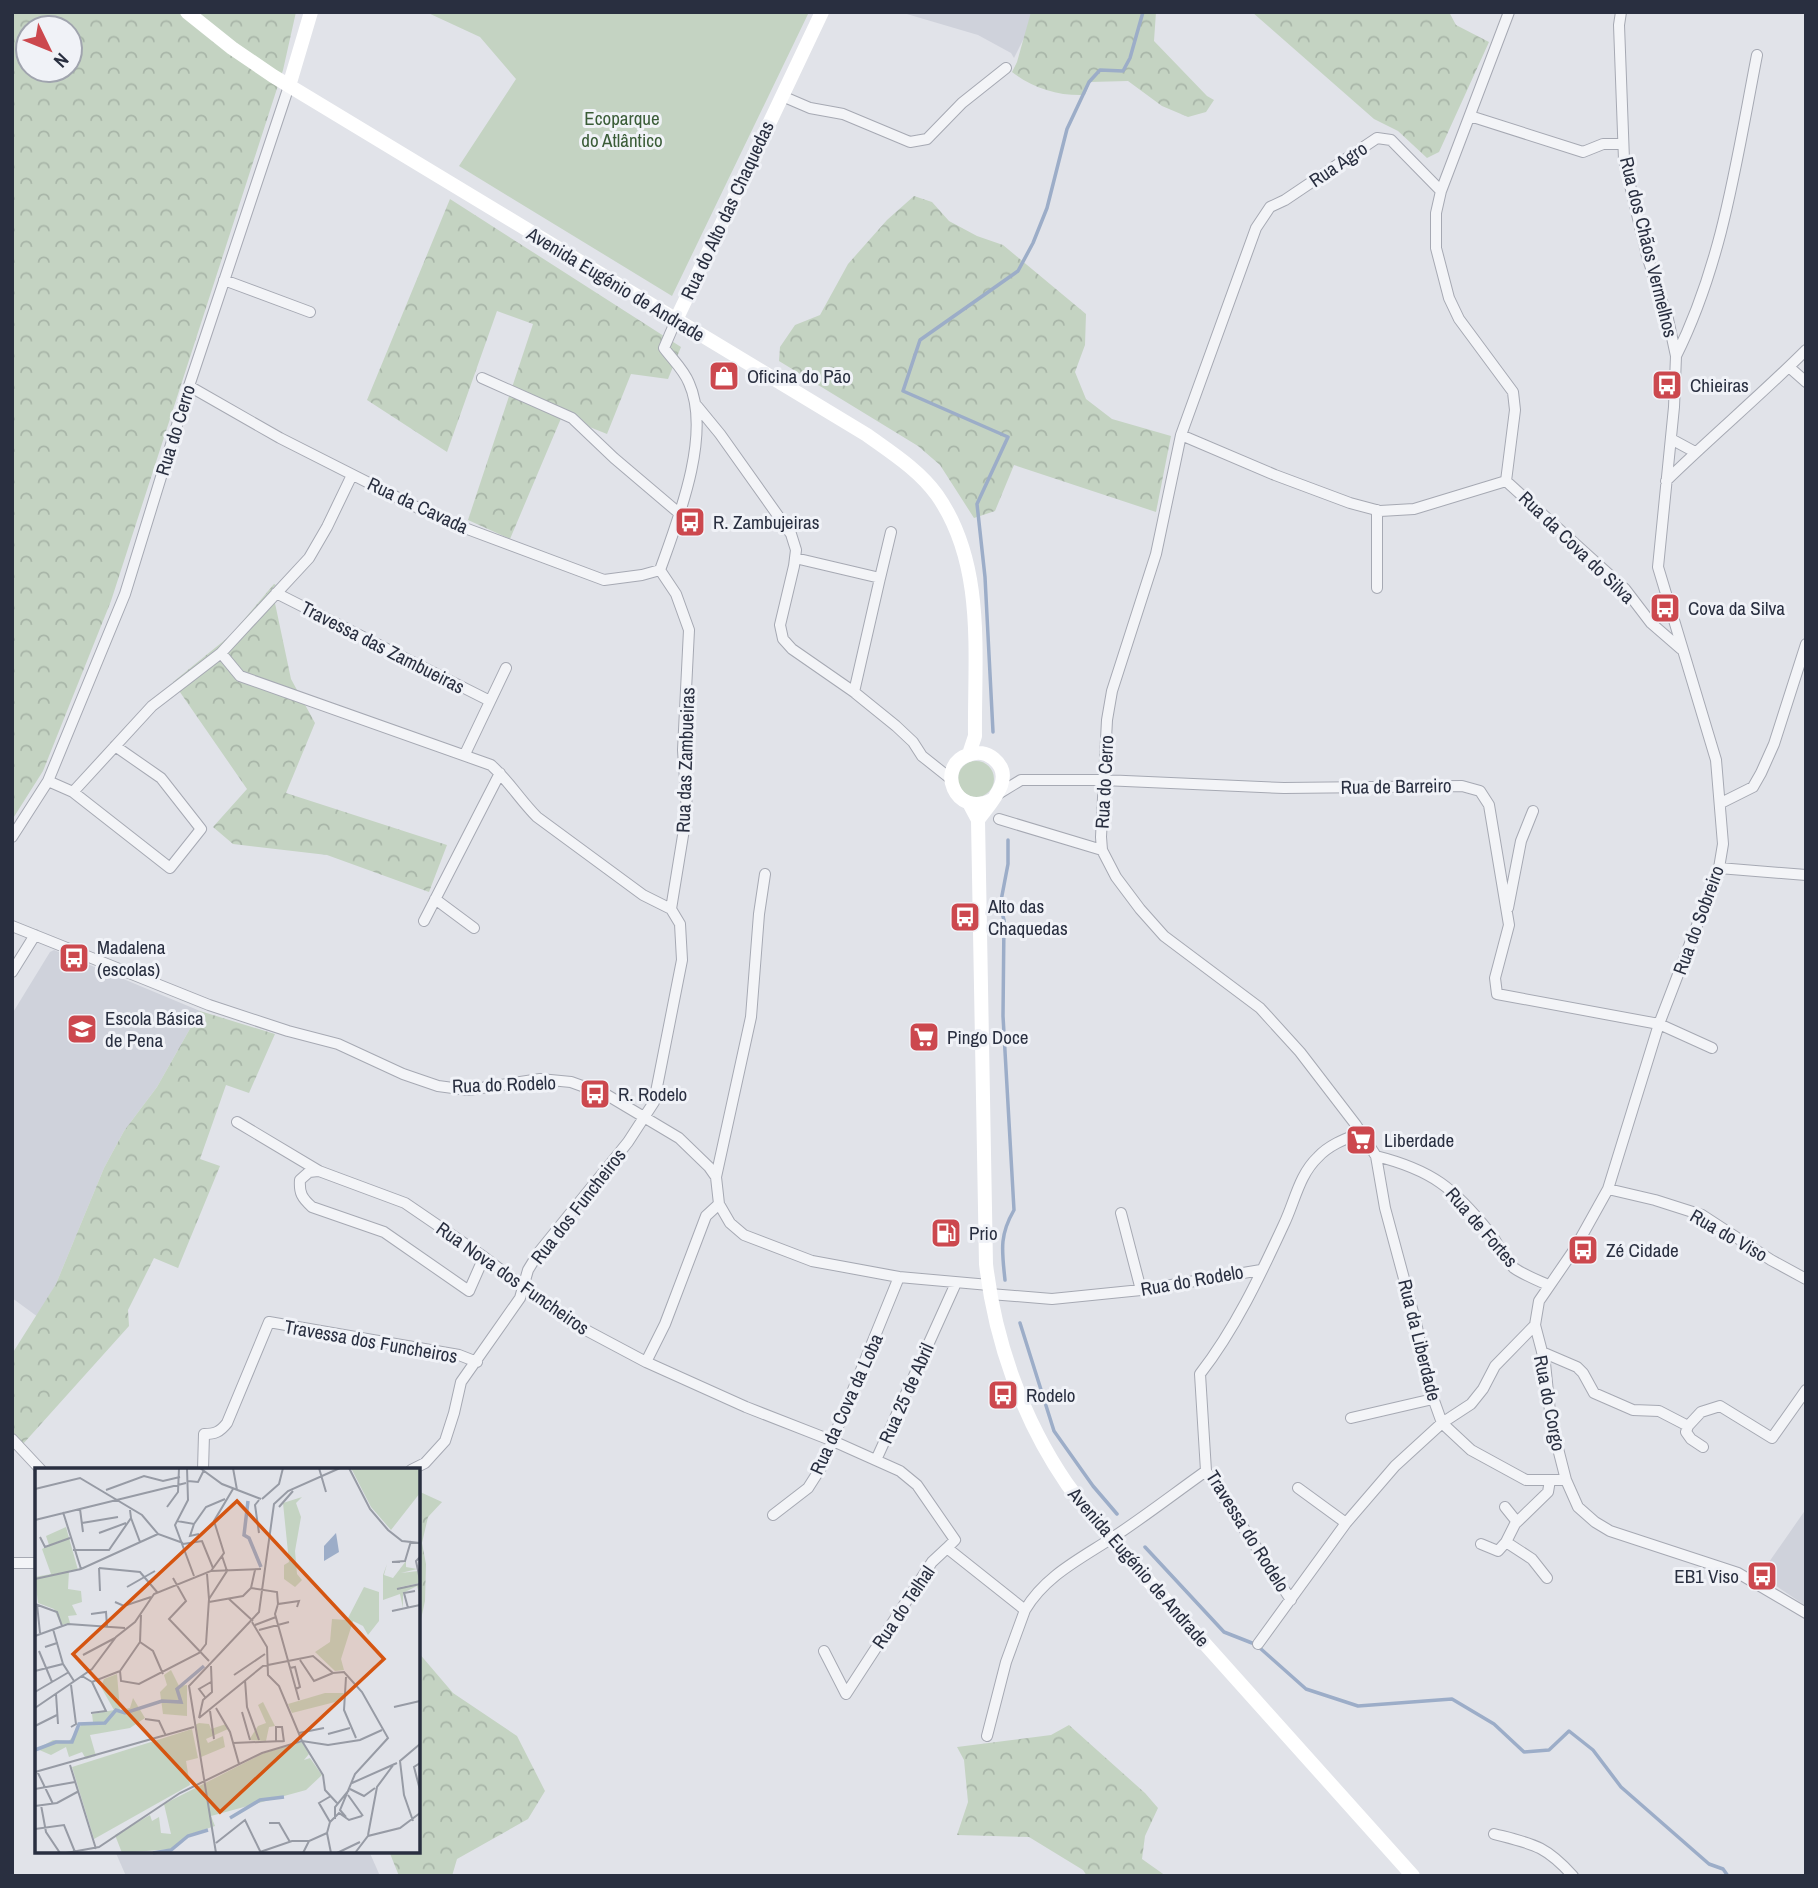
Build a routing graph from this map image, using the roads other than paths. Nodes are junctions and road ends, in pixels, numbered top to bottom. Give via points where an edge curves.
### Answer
1 (187, 12) edge
2 (311, 12) edge
3 (822, 12) edge
4 (1509, 12) edge
5 (1621, 12) edge
6 (1757, 55) dead end
7 (1006, 68) dead end
8 (289, 86) junction
9 (782, 96) junction
10 (1470, 116) junction
11 (1623, 144) junction
12 (1441, 191) junction
13 (224, 281) junction
14 (310, 312) dead end
15 (676, 320) junction
16 (1806, 350) edge
17 (1676, 356) junction
18 (1789, 367) junction
19 (482, 377) dead end
20 (1806, 382) edge
21 (189, 386) junction
22 (696, 406) junction
23 (1181, 435) junction
24 (1671, 439) junction
25 (1695, 452) junction
26 (352, 475) junction
27 (1506, 481) junction
28 (1666, 481) junction
29 (1377, 510) junction
30 (680, 514) junction
31 (891, 532) dead end
32 (795, 558) junction
33 (660, 570) junction
34 (880, 578) junction
35 (1377, 588) dead end
36 (276, 593) junction
37 (1806, 644) edge
38 (1682, 650) junction
39 (221, 653) junction
40 (506, 668) dead end
41 (854, 692) junction
42 (490, 701) junction
43 (975, 736) junction
44 (115, 746) junction
45 (465, 754) junction
46 (969, 754) junction
47 (985, 754) junction
48 (998, 763) junction
49 (956, 764) junction
50 (933, 765) junction
51 (500, 773) junction
52 (951, 779) junction
53 (48, 780) junction
54 (1021, 780) junction
55 (1103, 780) junction
56 (73, 792) junction
57 (995, 797) junction
58 (969, 803) junction
59 (1721, 803) junction
60 (1533, 811) dead end
61 (999, 819) dead end
62 (978, 820) junction
63 (12, 836) edge
64 (1102, 850) junction
65 (1719, 868) junction
66 (765, 874) dead end
67 (1806, 876) edge
68 (435, 899) junction
69 (671, 909) junction
70 (1507, 910) junction
71 (424, 921) dead end
72 (12, 926) edge
73 (474, 928) dead end
74 (35, 935) junction
75 (12, 972) edge
76 (1659, 1024) junction
77 (1712, 1048) dead end
78 (644, 1118) junction
79 (237, 1122) dead end
80 (1360, 1133) junction
81 (1376, 1156) junction
82 (319, 1171) junction
83 (716, 1177) junction
84 (1608, 1189) junction
85 (719, 1204) junction
86 (1121, 1213) dead end
87 (484, 1257) junction
88 (1261, 1270) junction
89 (899, 1278) junction
90 (1806, 1279) edge
91 (956, 1283) junction
92 (1548, 1285) junction
93 (523, 1287) junction
94 (989, 1290) junction
95 (1140, 1290) junction
96 (1535, 1325) junction
97 (1542, 1352) junction
98 (477, 1362) junction
99 (646, 1362) junction
100 (1806, 1390) edge
101 (1433, 1399) junction
102 (1351, 1418) dead end
103 (1442, 1423) junction
104 (1688, 1426) junction
105 (12, 1439) edge
106 (833, 1441) junction
107 (1703, 1447) dead end
108 (876, 1460) junction
109 (39, 1468) edge
110 (202, 1468) edge
111 (415, 1468) edge
112 (1206, 1471) junction
113 (1550, 1480) junction
114 (1566, 1480) junction
115 (1298, 1488) dead end
116 (1505, 1507) dead end
117 (772, 1515) dead end
118 (1346, 1522) junction
119 (1517, 1522) junction
120 (1111, 1539) junction
121 (1506, 1542) junction
122 (1481, 1545) dead end
123 (947, 1548) junction
124 (12, 1563) edge
125 (35, 1563) edge
126 (1547, 1578) dead end
127 (1291, 1600) junction
128 (1025, 1610) junction
129 (1806, 1613) edge
130 (1258, 1644) dead end
131 (824, 1651) dead end
132 (987, 1735) dead end
133 (1494, 1834) dead end
134 (1413, 1876) edge
135 (1573, 1876) edge

1 - 8 main road, Avenida Eugénio de Andrade
2 - 8 main road, Rua do Cerro
3 - 9 main road, Rua do Alto das Chaquedas
4 - 10 street
5 - 11 street, Rua dos Chãos Vermelhos
6 - 17 street via 1719,247 1694,321
7 - 9 street via 927,139 910,142 843,114 810,108
8 - 13 street, Rua do Cerro
8 - 15 main road, Avenida Eugénio de Andrade
9 - 15 main road, Rua do Alto das Chaquedas
10 - 11 street via 1583,152 1602,144
10 - 12 street
11 - 17 street, Rua dos Chãos Vermelhos via 1647,256
12 - 23 street, Rua Agro via 1391,140 1377,138 1270,208 1256,228
12 - 27 street via 1436,248 1449,298 1513,392
13 - 14 street
13 - 21 street, Rua do Cerro
15 - 22 street, Rua do Alto das Chaquedas via 664,348 689,381
15 - 43 main road, Avenida Eugénio de Andrade via 867,435 906,463 936,494 955,526 972,587
16 - 18 street
17 - 24 street, Rua dos Chãos Vermelhos
18 - 20 street
18 - 25 street
19 - 30 street via 572,418
21 - 26 street, Rua da Cavada
21 - 53 street, Rua do Cerro via 125,594
22 - 30 street via 690,478
22 - 32 street via 791,534
23 - 29 street, Rua da Cova do Silva via 1288,480
23 - 55 street, Rua do Cerro via 1156,554 1112,691
24 - 25 street
24 - 28 street, Rua dos Chãos Vermelhos
25 - 28 street
26 - 33 street, Rua da Cavada via 438,518 604,580
26 - 36 street via 309,558
27 - 29 street, Rua da Cova do Silva via 1414,509
27 - 38 street, Rua da Cova do Silva via 1625,589 1651,622
28 - 38 street, Rua do Sobreiro via 1658,567
29 - 35 street
30 - 33 street
31 - 34 street
32 - 34 street
32 - 41 street via 780,625 783,639
33 - 69 street, Rua das Zambueiras via 676,594 689,629 683,750 687,811
34 - 41 street
36 - 39 street
36 - 42 street, Travessa das Zambueiras
37 - 59 street via 1761,773 1753,786
38 - 59 street, Rua do Sobreiro via 1716,760
39 - 44 street via 152,706
39 - 45 street via 240,676
40 - 42 street
41 - 50 street via 896,726
42 - 45 street
43 - 46 main road, Avenida Eugénio de Andrade
43 - 47 main road, Avenida Eugénio de Andrade
44 - 56 street
44 - 56 street via 161,778 201,829 170,869
45 - 51 street
46 - 47 main road
46 - 49 main road
47 - 48 main road, Avenida Eugénio de Andrade
48 - 54 street
48 - 57 main road via 1003,779
49 - 50 street
49 - 52 main road
50 - 52 street
51 - 68 street
51 - 69 street via 537,817 643,895
52 - 58 main road, Avenida Eugénio de Andrade via 956,794
53 - 56 street
53 - 63 street, Rua do Cerro
54 - 55 street, Rua de Barreiro
54 - 57 street
55 - 64 street, Rua do Cerro
55 - 70 street, Rua de Barreiro via 1283,788 1462,786 1480,791 1489,805
57 - 58 main road via 985,803
57 - 62 main road
58 - 62 main road, Avenida Eugénio de Andrade
59 - 65 street, Rua do Sobreiro
60 - 70 street via 1521,841
61 - 64 street
62 - 94 main road, Avenida Eugénio de Andrade
64 - 80 street, Rua do Cerro via 1116,877 1164,936 1260,1008 1300,1052
65 - 67 street
65 - 76 street, Rua do Sobreiro
66 - 83 street via 751,1017
68 - 71 street
68 - 73 street
69 - 78 street, Rua das Zambueiras via 681,924 682,960 654,1101
70 - 76 street, Rua de Barreiro via 1509,925 1496,978 1497,994
72 - 74 street, Rua do Rodelo
74 - 75 street
74 - 78 street, Rua do Rodelo via 209,1005 338,1044 438,1086 468,1090 540,1079 571,1082 607,1095
76 - 77 street
76 - 84 street, Rua do Sobreiro
78 - 83 street, Rua do Rodelo via 679,1139
78 - 93 street, Rua dos Funcheiros via 539,1252
79 - 82 street, Rua Nova dos Funcheiros
80 - 81 street, Rua do Cerro
80 - 88 street, Rua do Rodelo via 1318,1156 1302,1178
81 - 92 street, Rua de Fortes via 1434,1177 1476,1215 1516,1269
81 - 101 street, Rua da Liberdade
82 - 87 street, Rua Nova dos Funcheiros via 405,1203
82 - 87 street via 300,1180 303,1199 384,1232 469,1291
83 - 85 street
84 - 90 street, Rua do Viso via 1702,1215
84 - 92 street
85 - 89 street, Rua do Rodelo via 744,1235 768,1246 812,1261
85 - 99 street via 706,1216
86 - 95 street
87 - 93 street, Rua Nova dos Funcheiros
88 - 95 street, Rua do Rodelo
88 - 112 street, Travessa do Rodelo via 1239,1317 1200,1374
89 - 91 street, Rua do Rodelo
89 - 106 street, Rua da Cova da Loba
91 - 94 street, Rua do Rodelo
91 - 108 street, Rua 25 de Abril
92 - 96 street via 1539,1301
93 - 98 street, Rua dos Funcheiros
93 - 99 street, Rua Nova dos Funcheiros via 567,1320
94 - 95 street, Rua do Rodelo via 1052,1299
94 - 120 main road, Avenida Eugénio de Andrade via 1015,1385 1042,1443
96 - 97 street, Rua do Corgo
96 - 103 street, Travessa do Rodelo via 1495,1366 1471,1404
97 - 104 street via 1577,1367 1594,1393 1633,1410 1659,1411
97 - 114 street, Rua do Corgo via 1551,1421
98 - 110 street, Travessa dos Funcheiros via 269,1322 227,1423 214,1434 204,1434
98 - 111 street, Rua dos Funcheiros via 461,1382 445,1441
99 - 106 street, Rua Nova dos Funcheiros
100 - 104 street via 1772,1438 1720,1406 1701,1412
101 - 102 street
101 - 103 street, Rua da Liberdade
103 - 113 street, Rua da Liberdade via 1471,1450 1526,1480
103 - 118 street, Travessa do Rodelo via 1395,1466
104 - 107 street via 1686,1432
105 - 109 street
106 - 108 street, Rua 25 de Abril
106 - 117 street, Rua da Cova da Loba via 808,1488
108 - 123 street via 900,1471 917,1486 954,1540
112 - 120 street
112 - 127 street, Travessa do Rodelo
113 - 114 street
113 - 119 street via 1548,1492
114 - 129 street, Rua do Corgo via 1578,1507 1610,1531 1738,1573
115 - 118 street
116 - 119 street
118 - 127 street, Travessa do Rodelo
119 - 121 street
120 - 128 street via 1065,1567
120 - 134 main road, Avenida Eugénio de Andrade
121 - 122 street via 1498,1550
121 - 126 street via 1532,1559
123 - 128 street, Rua do Telhal
123 - 131 street, Rua do Telhal via 932,1562 846,1694
124 - 125 street
127 - 130 street, Travessa do Rodelo
128 - 132 street
133 - 135 street via 1539,1846

